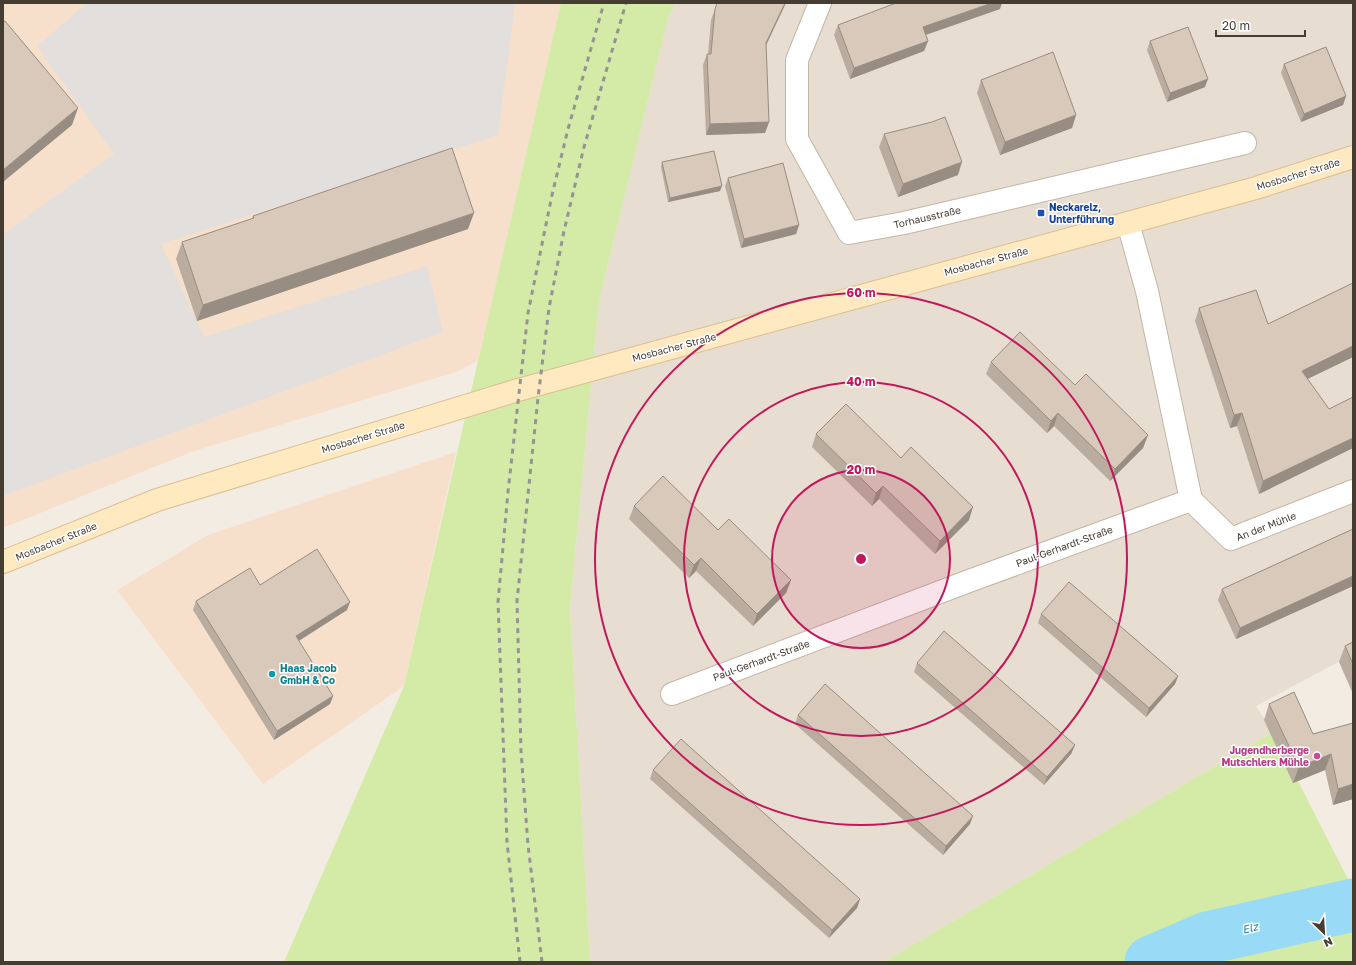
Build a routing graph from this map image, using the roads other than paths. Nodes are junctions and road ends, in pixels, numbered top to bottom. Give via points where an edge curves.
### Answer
1 (820, 3) edge
2 (1245, 143) dead end
3 (1353, 157) edge
4 (1128, 223) junction
5 (1353, 491) edge
6 (1191, 500) junction
7 (3, 562) edge
8 (672, 694) dead end

1 - 2 street, Torhausstraße via 797,60 797,139 849,233 904,223
3 - 4 street, Mosbacher Straße via 1256,188
4 - 6 street via 1147,290
4 - 7 street, Mosbacher Straße via 485,399 157,500
5 - 6 street, An der Mühle via 1231,539
6 - 8 street, Paul-Gerhardt-Straße

